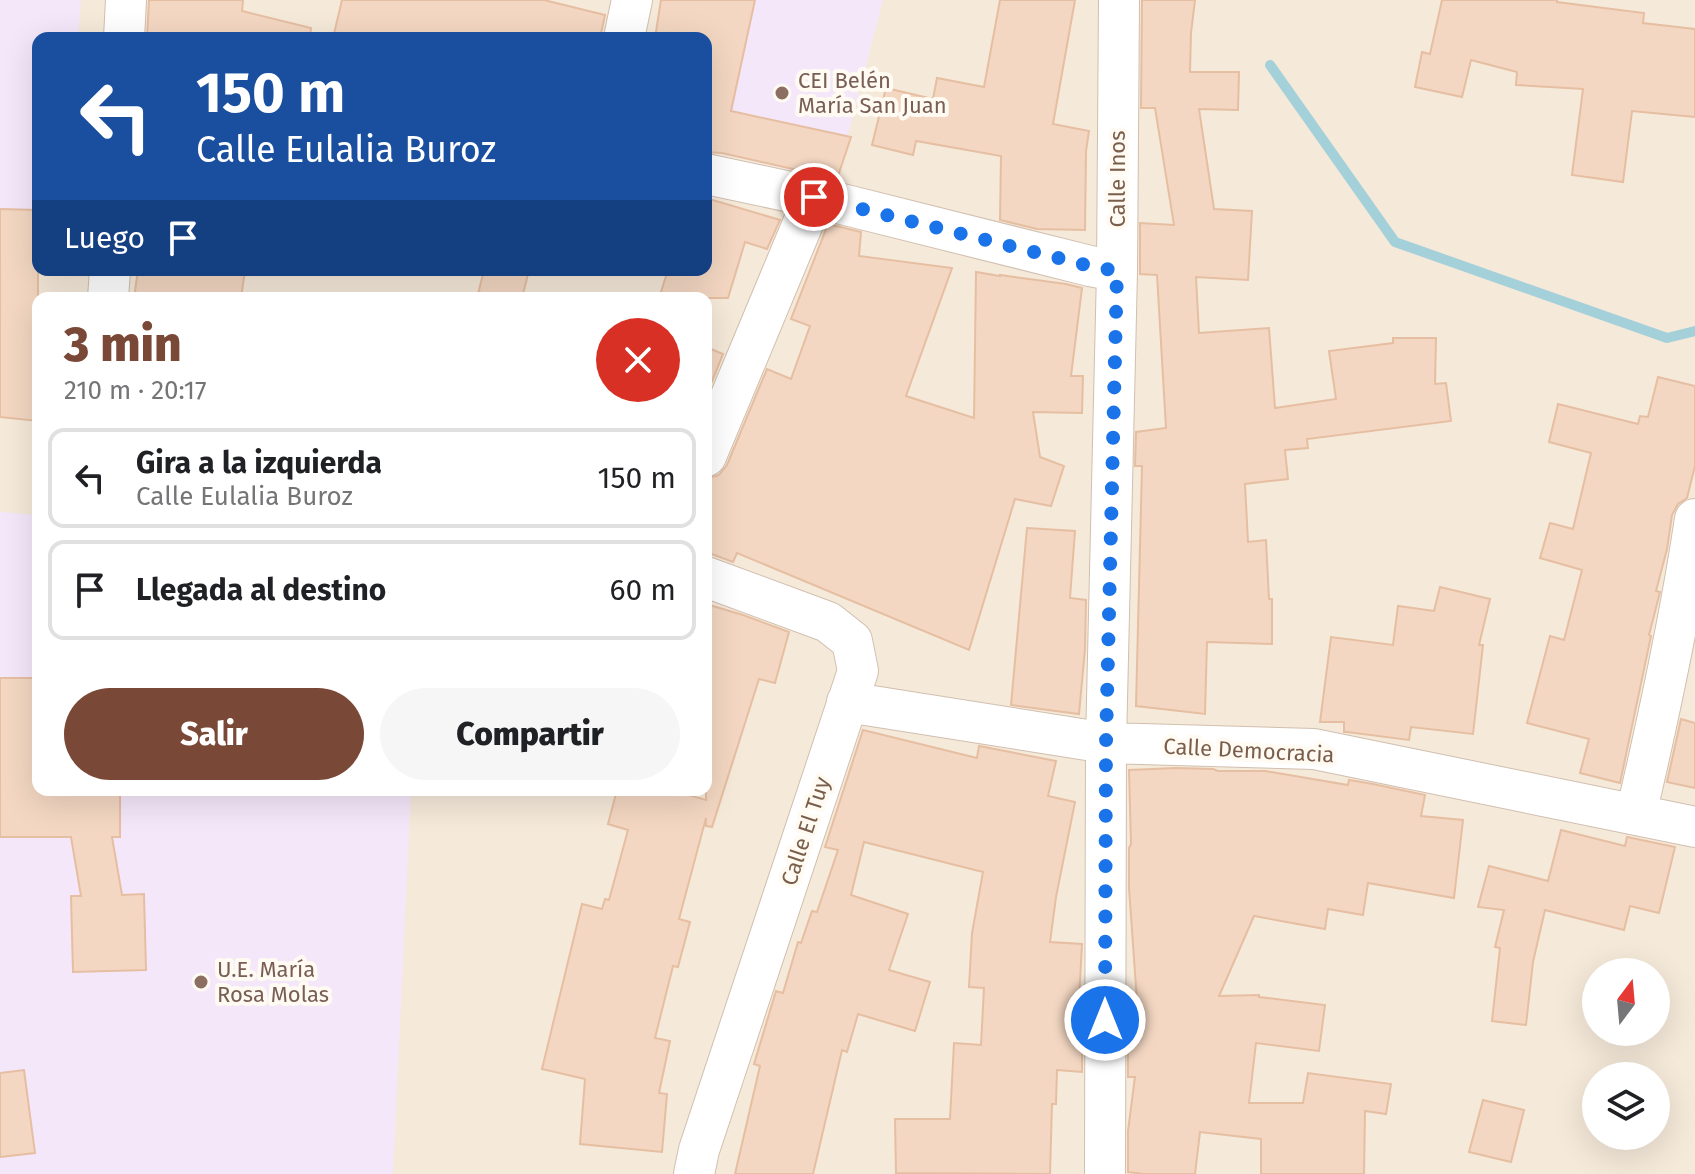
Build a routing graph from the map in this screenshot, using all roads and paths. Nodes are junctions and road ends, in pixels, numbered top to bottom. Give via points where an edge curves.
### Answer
1 (126, 0) edge
2 (632, 0) edge
3 (1119, 0) edge
4 (124, 32) edge
5 (625, 32) edge
6 (712, 175) edge
7 (814, 197) junction
8 (1117, 271) junction
9 (712, 442) edge
10 (1695, 519) edge
11 (712, 579) edge
12 (847, 702) junction
13 (1106, 743) junction
14 (1636, 814) junction
15 (1695, 827) edge
16 (694, 1174) edge
17 (1105, 1174) edge

1 - 4 street
2 - 5 street
3 - 8 street, Calle Inos
6 - 7 street
7 - 8 street
7 - 9 street
8 - 13 street, Calle Inos
10 - 14 street
11 - 12 street, Calle El Tuy via 828,622 852,641 858,671
12 - 13 street, Calle Democracia
12 - 16 street, Calle El Tuy
13 - 14 street, Calle Democracia via 1314,749
13 - 17 street, Calle Inos
14 - 15 street, Calle Democracia

